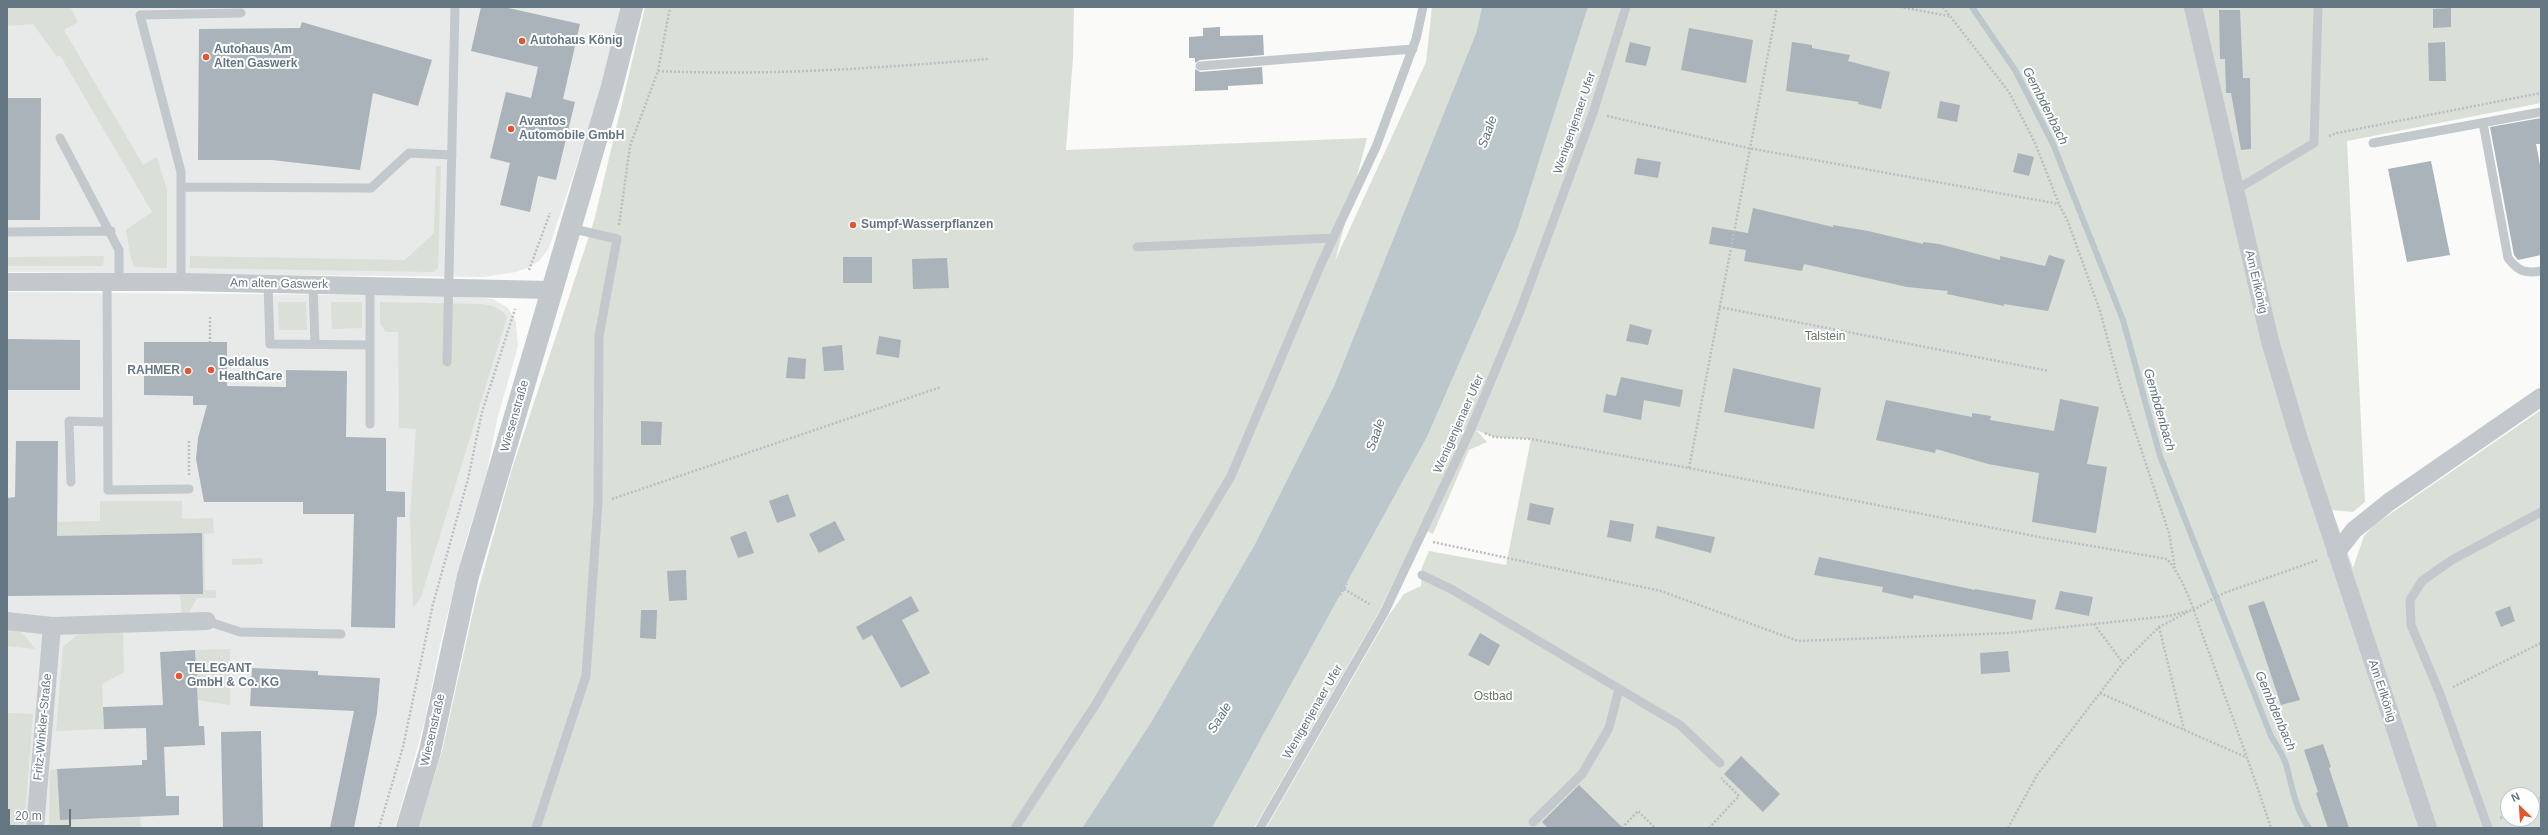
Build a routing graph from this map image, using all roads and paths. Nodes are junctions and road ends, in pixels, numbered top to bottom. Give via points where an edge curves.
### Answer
1 (455, 7) edge
2 (632, 7) edge
3 (670, 7) edge
4 (1423, 7) edge
5 (1626, 7) edge
6 (1777, 7) edge
7 (1900, 7) edge
8 (1943, 7) edge
9 (2193, 7) edge
10 (2318, 7) edge
11 (138, 11) edge
12 (240, 13) dead end
13 (1949, 16) junction
14 (1412, 49) junction
15 (988, 60) dead end
16 (1200, 66) dead end
17 (658, 71) junction
18 (2541, 93) edge
19 (2541, 112) edge
20 (1593, 113) junction
21 (2483, 123) junction
22 (60, 138) dead end
23 (2314, 143) junction
24 (2373, 143) dead end
25 (1748, 148) junction
26 (452, 155) junction
27 (182, 186) junction
28 (2234, 191) junction
29 (2059, 204) junction
30 (552, 207) dead end
31 (570, 228) junction
32 (111, 231) junction
33 (7, 232) edge
34 (1333, 238) junction
35 (617, 239) junction
36 (1137, 247) dead end
37 (2541, 271) edge
38 (7, 282) edge
39 (113, 282) junction
40 (181, 282) junction
41 (268, 284) junction
42 (313, 285) junction
43 (370, 286) junction
44 (448, 287) junction
45 (522, 290) junction
46 (552, 290) junction
47 (1719, 307) junction
48 (210, 317) dead end
49 (210, 342) dead end
50 (315, 342) junction
51 (370, 344) junction
52 (447, 362) dead end
53 (2049, 371) dead end
54 (941, 387) dead end
55 (2541, 397) edge
56 (107, 422) junction
57 (370, 424) dead end
58 (1481, 432) dead end
59 (189, 441) dead end
60 (1688, 468) junction
61 (71, 482) dead end
62 (189, 489) joint
63 (598, 503) junction
64 (2541, 512) edge
65 (1420, 539) junction
66 (2336, 553) junction
67 (2175, 569) junction
68 (1422, 575) dead end
69 (1347, 584) dead end
70 (1344, 589) junction
71 (1340, 595) dead end
72 (2192, 610) junction
73 (1384, 613) junction
74 (7, 621) edge
75 (207, 621) joint
76 (2094, 624) junction
77 (52, 626) junction
78 (2159, 627) junction
79 (341, 634) dead end
80 (2541, 643) edge
81 (2123, 663) junction
82 (1619, 689) junction
83 (2100, 693) junction
84 (2440, 694) junction
85 (2184, 730) junction
86 (2248, 758) junction
87 (1720, 763) joint
88 (1534, 822) dead end
89 (35, 828) edge
90 (379, 828) edge
91 (407, 828) edge
92 (536, 828) edge
93 (1015, 828) edge
94 (1260, 828) edge
95 (1622, 828) edge
96 (1655, 828) edge
97 (1709, 828) edge
98 (2008, 828) edge
99 (2271, 828) edge
100 (2428, 828) edge
101 (2488, 828) edge

1 - 26 lane
2 - 31 street, Wiesenstraße via 612,86
3 - 17 path
4 - 14 lane
5 - 20 lane, Wenigenjenaer Ufer
6 - 25 path
7 - 13 path
8 - 13 path
9 - 28 street, Am Erlkönig
10 - 23 lane
11 - 12 lane
11 - 27 lane via 181,172
13 - 29 path via 2009,92 2035,143
14 - 16 lane
14 - 34 lane via 1376,147
15 - 17 path via 829,71 716,74
17 - 35 path via 630,146
18 - 23 path via 2336,133
19 - 21 lane
20 - 25 path
20 - 65 lane, Wenigenjenaer Ufer via 1517,318 1470,432
21 - 24 lane
21 - 37 lane via 2508,258 2517,269 2529,273
22 - 32 lane
23 - 28 lane
25 - 29 path
25 - 47 path
26 - 27 lane via 409,153 371,188
26 - 44 lane
27 - 40 lane
28 - 66 street, Am Erlkönig via 2270,341
29 - 67 path via 2100,311 2121,389 2168,533
30 - 45 path
31 - 35 lane
31 - 46 street, Wiesenstraße
32 - 33 lane
32 - 39 lane via 119,250
34 - 36 lane
34 - 93 lane via 1231,476 1094,707
35 - 63 lane via 599,336
38 - 39 street, Am alten Gaswerk
39 - 40 street, Am alten Gaswerk
39 - 56 lane
40 - 41 street, Am alten Gaswerk
41 - 42 street, Am alten Gaswerk
41 - 50 lane via 270,344
42 - 43 street, Am alten Gaswerk
42 - 50 lane
43 - 44 street, Am alten Gaswerk
43 - 51 lane
44 - 45 street, Am alten Gaswerk
44 - 52 lane
45 - 46 street, Am alten Gaswerk
45 - 90 path via 482,412 470,473 433,604 403,747
46 - 91 street, Wiesenstraße via 468,576 430,751
47 - 53 path
47 - 60 path
48 - 49 path
50 - 51 lane
51 - 57 lane
54 - 63 path
55 - 66 street via 2389,502 2354,530
56 - 61 lane via 69,421
56 - 62 lane via 108,490
58 - 60 path via 1494,437 1531,439
59 - 62 path
60 - 67 path via 2039,537 2167,559
63 - 92 lane via 586,676
64 - 84 lane via 2452,560 2422,581 2410,600 2411,625
65 - 73 lane, Wenigenjenaer Ufer
65 - 76 path via 1661,591 1798,641 2009,633
66 - 72 path via 2224,593
66 - 100 street, Am Erlkönig
67 - 72 path
68 - 82 lane via 1454,590
69 - 70 path
70 - 71 path
70 - 73 path
72 - 76 path via 2169,616
72 - 78 path
72 - 86 path
73 - 94 lane, Wenigenjenaer Ufer
74 - 77 street
75 - 77 street
75 - 79 lane via 240,632
76 - 81 path
77 - 89 street, Fritz-Winkler-Straße
78 - 81 path
78 - 85 path
80 - 84 path
81 - 83 path
82 - 87 lane via 1680,725
82 - 88 lane via 1609,728 1582,774
83 - 85 path
83 - 98 path via 2037,775
84 - 101 lane
85 - 86 path
86 - 99 path
87 - 97 path via 1713,770 1739,796
95 - 96 path via 1638,811

